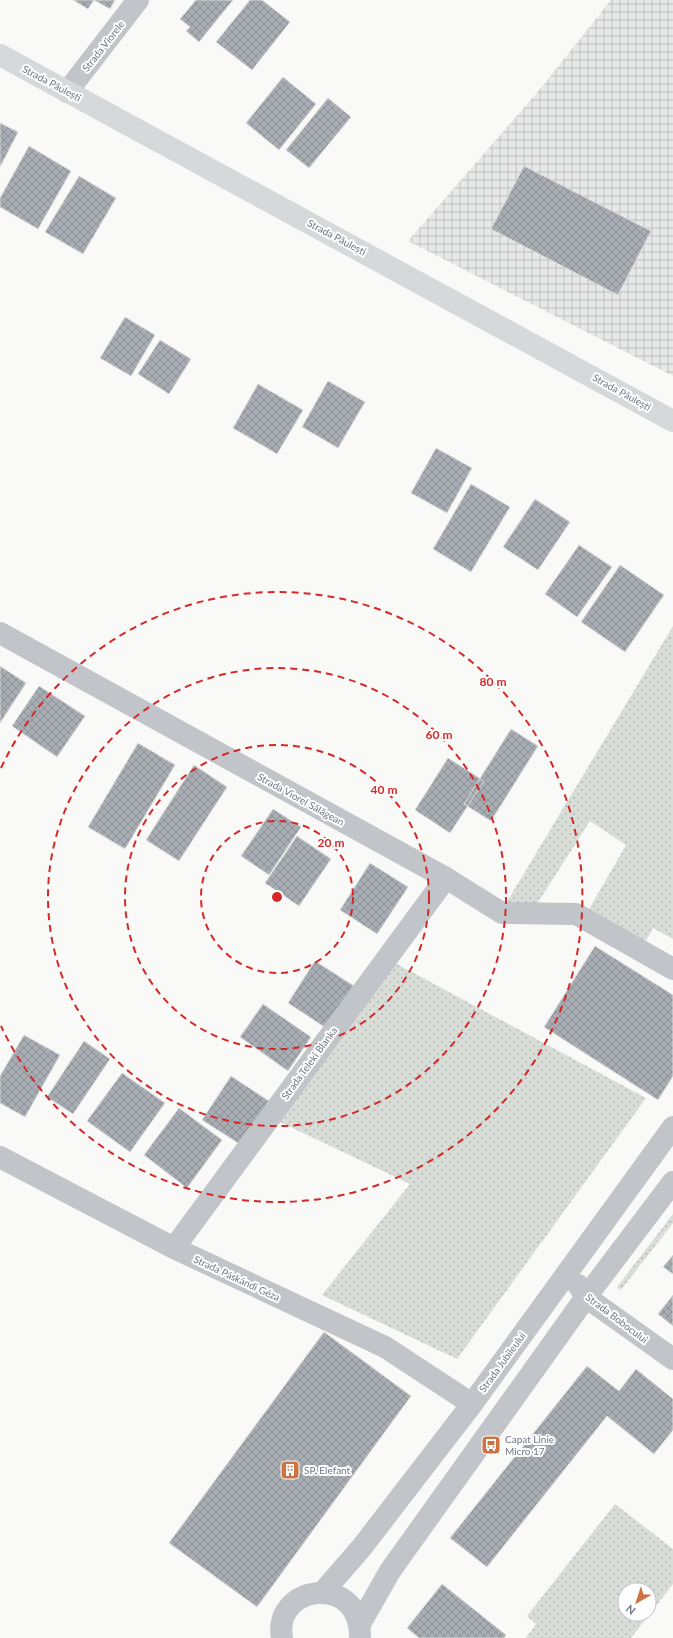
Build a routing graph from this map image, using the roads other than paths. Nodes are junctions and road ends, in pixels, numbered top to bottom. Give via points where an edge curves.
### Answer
1 (138, 0) edge
2 (0, 55) edge
3 (67, 92) junction
4 (673, 421) edge
5 (0, 633) edge
6 (446, 878) junction
7 (673, 969) edge
8 (673, 1128) edge
9 (0, 1157) edge
10 (673, 1182) edge
11 (174, 1248) junction
12 (568, 1270) junction
13 (586, 1297) junction
14 (673, 1359) edge
15 (472, 1404) junction
16 (323, 1592) junction
17 (360, 1631) edge
18 (282, 1638) edge

1 - 3 street, Strada Viorele
2 - 3 main road, Strada Păulești
3 - 4 main road, Strada Păulești
5 - 6 street, Strada Viorel Sălăgean
6 - 7 street, Strada Viorel Sălăgean via 502,913 576,914
6 - 11 street, Strada Teleki Blanka
8 - 12 street, Strada Jubileului
9 - 11 street, Strada Páskándi Géza
10 - 13 street
11 - 15 street, Strada Páskándi Géza via 385,1347
12 - 13 street, Strada Bobocului
12 - 15 street, Strada Jubileului
13 - 14 street, Strada Bobocului
13 - 17 street via 390,1571
15 - 16 street, Strada Jubileului via 362,1547
16 - 17 street via 336,1595 347,1602 355,1612
16 - 18 street via 298,1599 289,1608 283,1620

